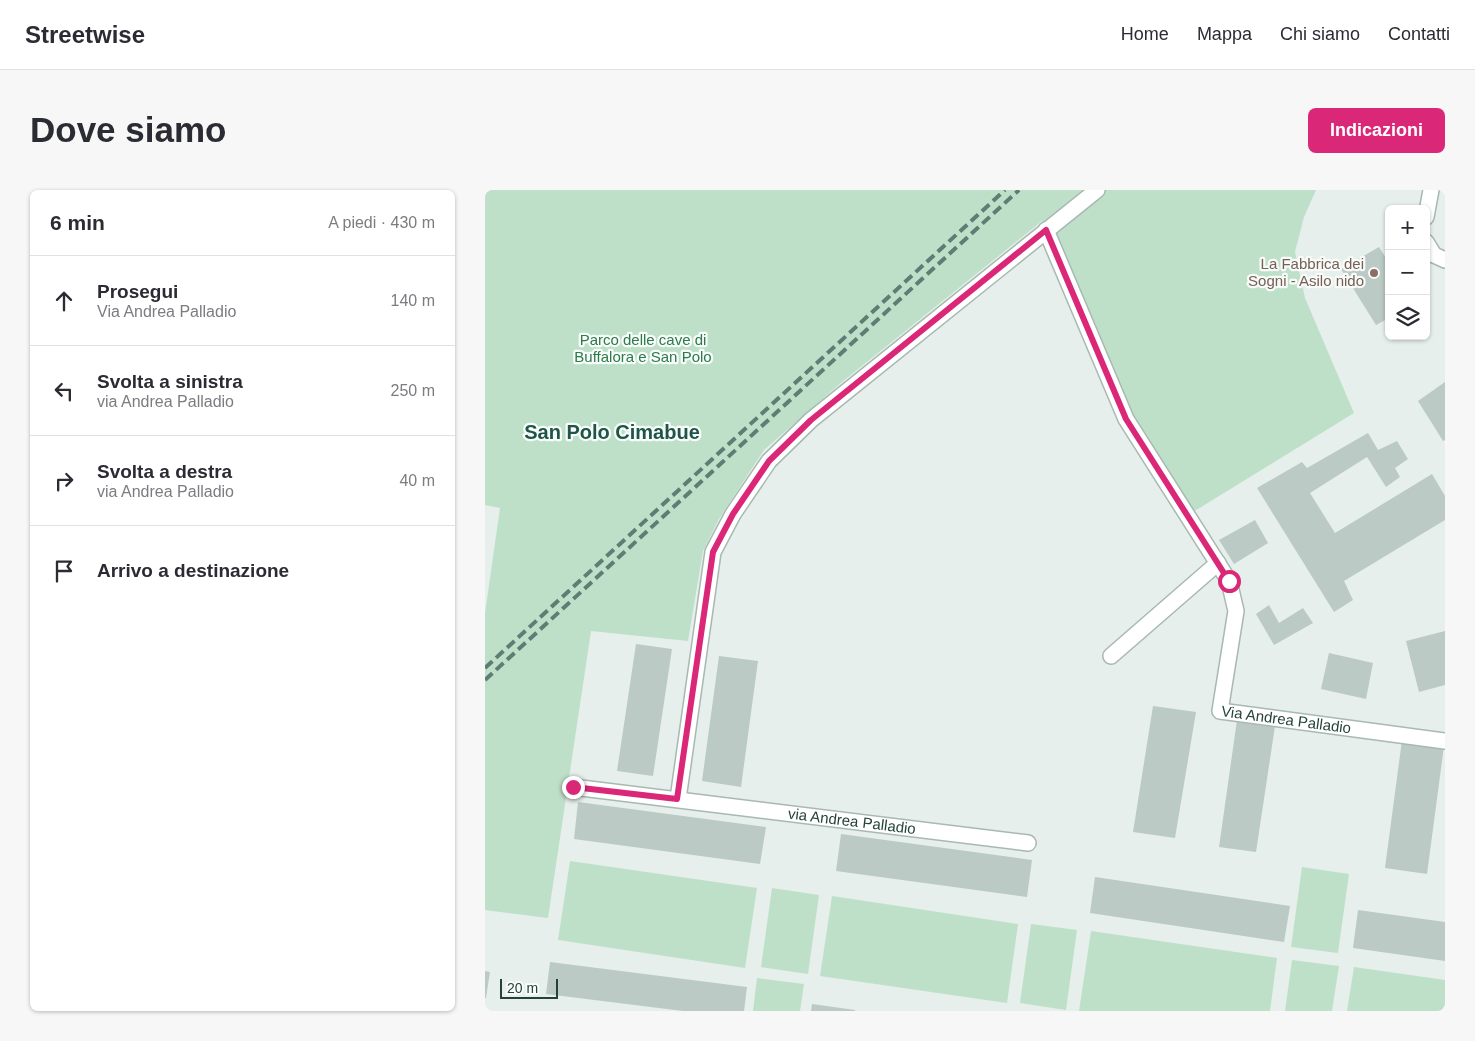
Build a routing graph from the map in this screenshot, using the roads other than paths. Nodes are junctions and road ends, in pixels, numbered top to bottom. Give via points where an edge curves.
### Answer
1 (1097, 190) edge
2 (1431, 190) edge
3 (1428, 205) edge
4 (1046, 230) junction
5 (1430, 248) edge
6 (1445, 260) edge
7 (1218, 563) junction
8 (1111, 656) dead end
9 (1445, 741) edge
10 (573, 787) dead end
11 (677, 799) junction
12 (1028, 843) dead end

1 - 4 street
2 - 3 street
4 - 7 street, Via Andrea Palladio via 1126,419
4 - 11 street via 811,420 769,461 733,514 713,552
5 - 6 street via 1434,255
7 - 8 street
7 - 9 street, Via Andrea Palladio via 1229,581 1236,611 1219,710
10 - 11 street, via Andrea Palladio
11 - 12 street, via Andrea Palladio

